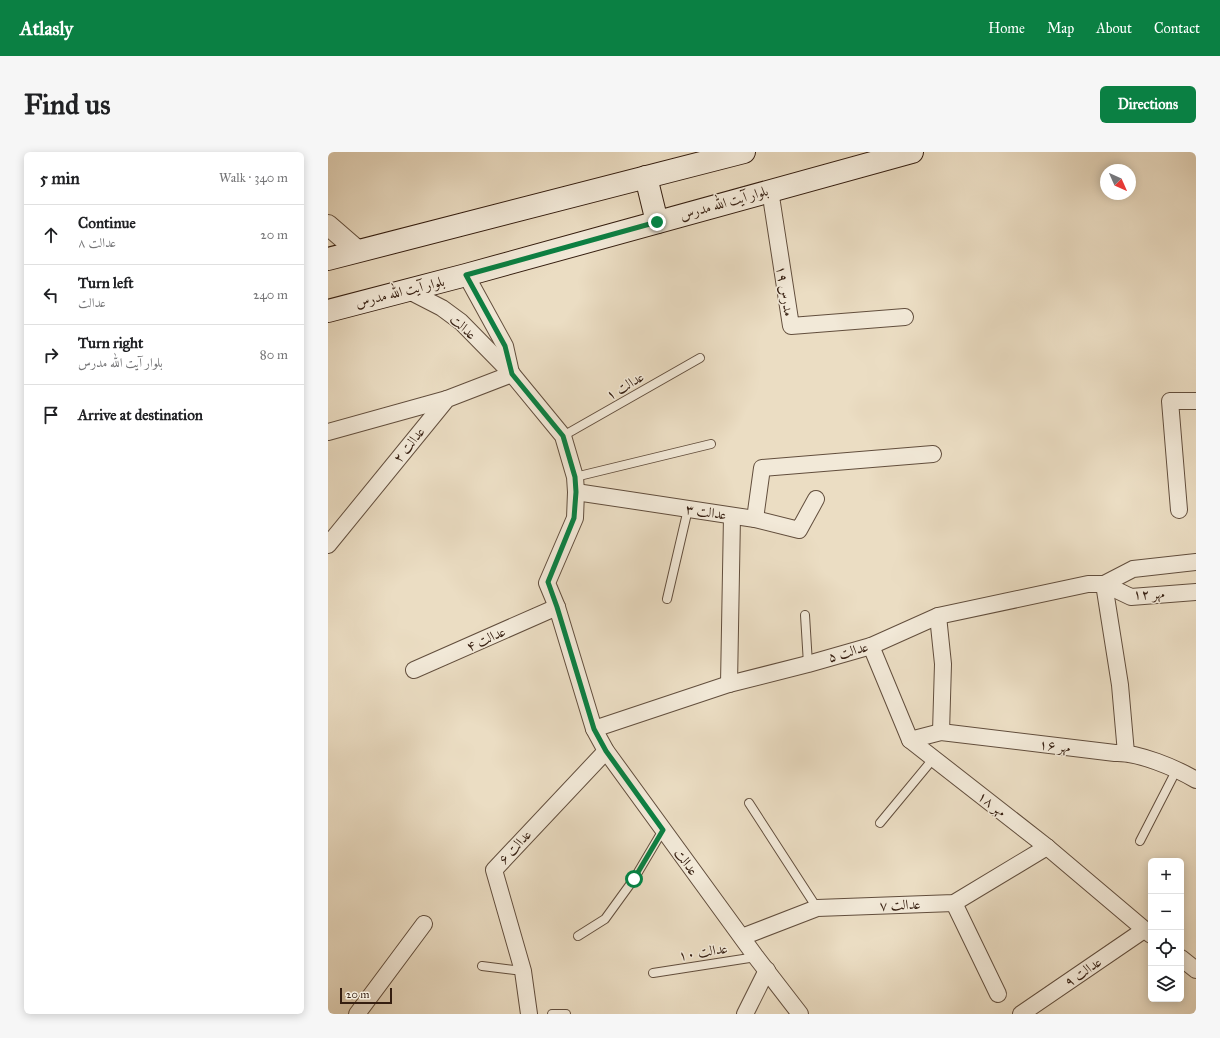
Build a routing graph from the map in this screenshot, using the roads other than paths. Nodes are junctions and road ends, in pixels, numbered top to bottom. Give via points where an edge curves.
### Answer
1 (744, 152) edge
2 (912, 152) edge
3 (646, 177) junction
4 (770, 190) junction
5 (657, 222) junction
6 (328, 225) edge
7 (358, 251) junction
8 (328, 259) edge
9 (466, 275) junction
10 (407, 290) junction
11 (328, 310) edge
12 (904, 317) dead end
13 (700, 358) dead end
14 (512, 374) junction
15 (447, 399) junction
16 (1196, 401) edge
17 (328, 432) edge
18 (563, 436) junction
19 (711, 444) dead end
20 (933, 454) dead end
21 (576, 484) junction
22 (816, 499) dead end
23 (688, 509) junction
24 (1179, 510) dead end
25 (732, 516) junction
26 (755, 519) junction
27 (328, 545) edge
28 (1196, 562) edge
29 (1104, 584) junction
30 (1196, 592) edge
31 (667, 598) dead end
32 (557, 607) junction
33 (805, 615) dead end
34 (938, 616) junction
35 (871, 646) junction
36 (808, 664) junction
37 (414, 670) dead end
38 (729, 684) junction
39 (594, 729) junction
40 (941, 732) junction
41 (910, 740) junction
42 (606, 751) junction
43 (1126, 753) junction
44 (933, 759) junction
45 (1177, 769) junction
46 (1196, 780) edge
47 (749, 803) dead end
48 (880, 823) dead end
49 (663, 830) junction
50 (1140, 841) dead end
51 (1047, 847) junction
52 (954, 903) junction
53 (817, 908) junction
54 (424, 924) dead end
55 (1148, 932) edge
56 (578, 936) dead end
57 (742, 937) junction
58 (756, 957) junction
59 (1184, 960) edge
60 (482, 966) dead end
61 (767, 970) junction
62 (1196, 970) edge
63 (523, 971) junction
64 (653, 973) dead end
65 (998, 994) dead end
66 (357, 1014) edge
67 (529, 1014) edge
68 (552, 1014) edge
69 (566, 1014) edge
70 (745, 1014) edge
71 (800, 1014) edge
72 (1021, 1014) edge

1 - 3 main road
2 - 4 main road, بلوار آیت الله مدرس
3 - 5 main road
3 - 7 main road
4 - 5 main road, بلوار آیت الله مدرس
4 - 12 street, مدرس ۱۹ via 791,326
5 - 9 main road, بلوار آیت الله مدرس
6 - 7 street
7 - 8 main road
9 - 10 main road, بلوار آیت الله مدرس
9 - 14 street, عدالت via 505,346
10 - 11 main road, بلوار آیت الله مدرس
10 - 14 street, عدالت via 442,308 461,322
13 - 18 lane, عدالت ۱
14 - 15 street, عدالت ۲
14 - 18 street, عدالت
15 - 17 street
15 - 27 street, عدالت ۲
16 - 24 street via 1170,401
18 - 21 street, عدالت
19 - 21 lane
20 - 26 street via 762,468
21 - 23 street, عدالت ۳
21 - 32 street, عدالت via 574,518 548,582
22 - 26 street, عدالت ۳ via 799,530
23 - 25 street, عدالت ۳
23 - 31 lane
25 - 26 street, عدالت ۳
25 - 38 street
28 - 29 street, مهر ۱۲ via 1134,569
29 - 30 street, مهر ۱۲ via 1132,597
29 - 34 street, عدالت ۵ via 1088,584
29 - 43 street via 1120,685
32 - 37 street, عدالت ۴
32 - 39 street, عدالت
33 - 36 lane
34 - 35 street, عدالت ۵
34 - 40 street via 943,664
35 - 36 street, عدالت ۵
35 - 41 street, مهر ۱۸
36 - 38 street, عدالت ۵
38 - 39 street, عدالت ۵
39 - 42 street, عدالت
40 - 41 street, مهر ۱۶
40 - 43 street, مهر ۱۶
41 - 44 street, مهر ۱۸
42 - 49 street, عدالت
42 - 63 street, عدالت ۶ via 494,870
43 - 45 street, مهر ۱۶
44 - 48 lane
44 - 51 street, مهر ۱۸
45 - 46 street, مهر ۱۶
45 - 50 lane
47 - 53 lane
49 - 56 lane via 634,879 605,919
49 - 57 street, عدالت
51 - 52 street, عدالت ۷
51 - 55 street, مهر ۱۸
52 - 53 street, عدالت ۷
52 - 65 street
53 - 57 street, عدالت ۷
54 - 66 street
55 - 72 street, عدالت ۹
57 - 58 street, عدالت
58 - 61 street, عدالت
58 - 64 lane, عدالت ۱۰
59 - 62 street
60 - 63 lane
61 - 70 street
61 - 71 street, عدالت
63 - 67 street, عدالت ۶
68 - 69 lane

